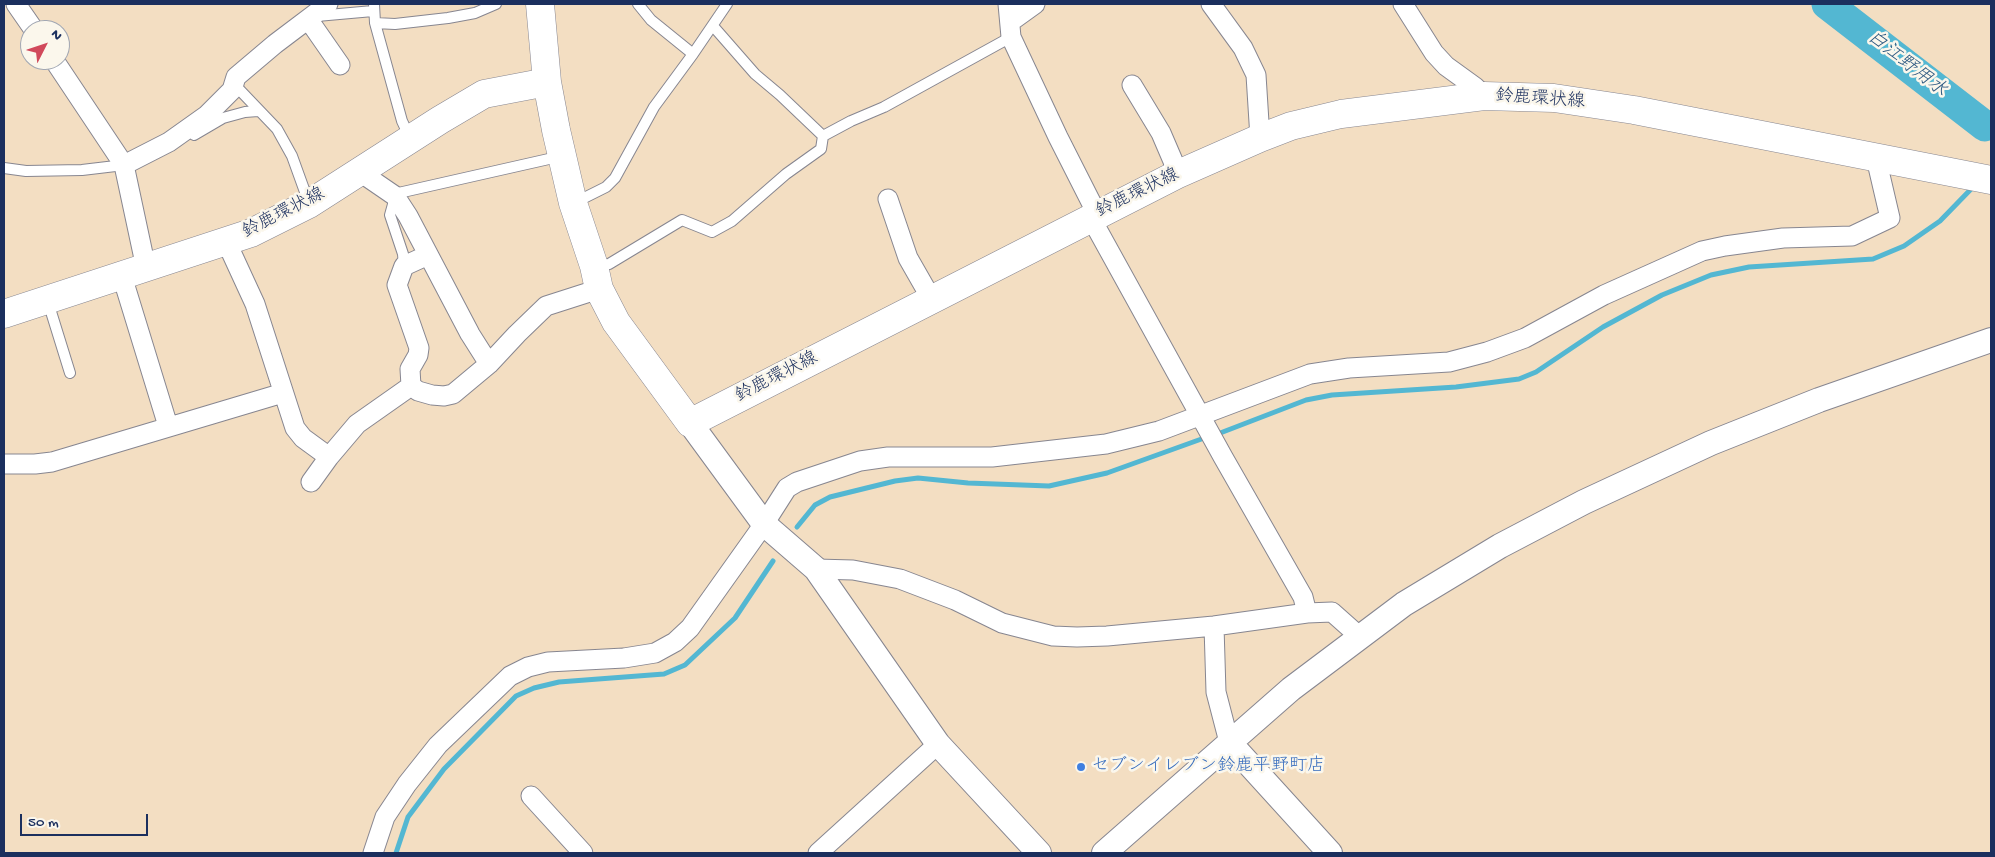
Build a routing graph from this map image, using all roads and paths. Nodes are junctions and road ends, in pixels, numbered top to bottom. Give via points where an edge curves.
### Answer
1 (16, 4) edge
2 (328, 4) edge
3 (496, 4) edge
4 (540, 4) edge
5 (638, 4) edge
6 (727, 4) edge
7 (1035, 4) edge
8 (1211, 4) edge
9 (1403, 4) edge
10 (374, 7) edge
11 (310, 18) junction
12 (27, 20) edge
13 (1010, 21) edge
14 (375, 23) junction
15 (713, 26) junction
16 (693, 54) junction
17 (340, 65) dead end
18 (61, 70) edge
19 (547, 82) junction
20 (233, 83) junction
21 (1132, 85) dead end
22 (1484, 96) junction
23 (258, 111) junction
24 (822, 136) junction
25 (1260, 138) junction
26 (410, 139) junction
27 (169, 142) junction
28 (562, 155) junction
29 (1876, 158) junction
30 (124, 165) junction
31 (4, 168) edge
32 (360, 172) junction
33 (1176, 175) junction
34 (1991, 180) edge
35 (395, 195) junction
36 (888, 199) dead end
37 (573, 203) junction
38 (309, 204) junction
39 (1094, 216) junction
40 (226, 241) junction
41 (428, 255) junction
42 (404, 266) junction
43 (134, 272) junction
44 (597, 277) junction
45 (47, 300) junction
46 (932, 300) junction
47 (4, 314) edge
48 (1991, 340) edge
49 (489, 364) junction
50 (70, 372) dead end
51 (411, 386) junction
52 (283, 393) junction
53 (1202, 419) junction
54 (690, 423) junction
55 (168, 426) junction
56 (330, 457) junction
57 (4, 464) edge
58 (311, 482) dead end
59 (764, 524) junction
60 (816, 569) junction
61 (1307, 613) junction
62 (1214, 626) junction
63 (1359, 636) junction
64 (1229, 742) junction
65 (938, 744) junction
66 (531, 796) dead end
67 (373, 853) edge
68 (582, 853) edge
69 (818, 853) edge
70 (1039, 853) edge
71 (1104, 853) edge
72 (1330, 853) edge

1 - 12 street
2 - 11 street
3 - 14 lane via 475,13 448,18
4 - 19 main road
5 - 16 lane via 651,20
6 - 15 lane
7 - 13 street
8 - 25 street via 1242,48 1256,75
9 - 22 street via 1434,53
10 - 11 lane
10 - 14 lane
11 - 17 street
11 - 20 street via 236,77
13 - 24 lane via 884,107
13 - 39 street
14 - 26 lane via 402,122
15 - 16 lane
15 - 24 lane via 755,74
16 - 37 lane via 654,107 615,178 606,187
18 - 30 street
19 - 26 main road, 鈴鹿環状線 via 484,94
19 - 28 main road
20 - 23 lane
20 - 27 street via 232,90 208,115
21 - 33 street via 1161,133
22 - 25 main road, 鈴鹿環状線 via 1341,114 1291,126
22 - 29 main road, 鈴鹿環状線 via 1554,98 1634,110
23 - 27 lane via 223,118 185,140
23 - 38 lane via 277,129 285,142
24 - 44 lane via 821,149 786,174 732,221 712,232 682,220 609,264
25 - 33 main road, 鈴鹿環状線
26 - 32 main road, 鈴鹿環状線
27 - 30 street
28 - 35 lane
28 - 37 main road
29 - 34 main road, 鈴鹿環状線
29 - 53 street via 1890,218 1852,236 1783,238 1702,251 1604,295 1525,338 1487,352 1449,362 1326,370
30 - 31 lane via 82,170
30 - 43 street
32 - 35 street
32 - 38 main road, 鈴鹿環状線
33 - 39 main road, 鈴鹿環状線
35 - 41 street
35 - 42 lane via 390,215
36 - 46 street via 908,258
37 - 44 main road
38 - 40 main road, 鈴鹿環状線 via 251,233
39 - 46 main road, 鈴鹿環状線
39 - 53 street
40 - 43 main road, 鈴鹿環状線
40 - 52 street via 255,304
41 - 42 street
41 - 49 street
42 - 51 street via 397,285 419,348 410,369
43 - 45 main road, 鈴鹿環状線
43 - 55 street
44 - 49 street via 546,306
44 - 54 main road via 616,322
45 - 47 main road, 鈴鹿環状線
45 - 50 lane
46 - 54 main road, 鈴鹿環状線
48 - 63 street via 1819,400 1711,443 1584,502 1484,556 1404,604
49 - 51 street via 453,394 432,395
51 - 56 street via 358,424
52 - 55 street
52 - 56 street via 295,428 303,438
53 - 59 street via 1106,444 992,457 916,456 860,461 814,475 787,488
53 - 61 street via 1303,598
54 - 59 street
55 - 57 street via 52,462
56 - 58 street
59 - 60 street
59 - 67 street via 690,628 675,642 655,653 548,662 510,676 438,745 407,784 385,817
60 - 62 street via 853,570 900,579 955,600 1002,623 1053,636 1107,636
60 - 65 street
61 - 62 street
61 - 63 street via 1332,612
62 - 64 street via 1216,692
63 - 64 street
64 - 71 street
64 - 72 street
65 - 69 street
65 - 70 street
66 - 68 street

